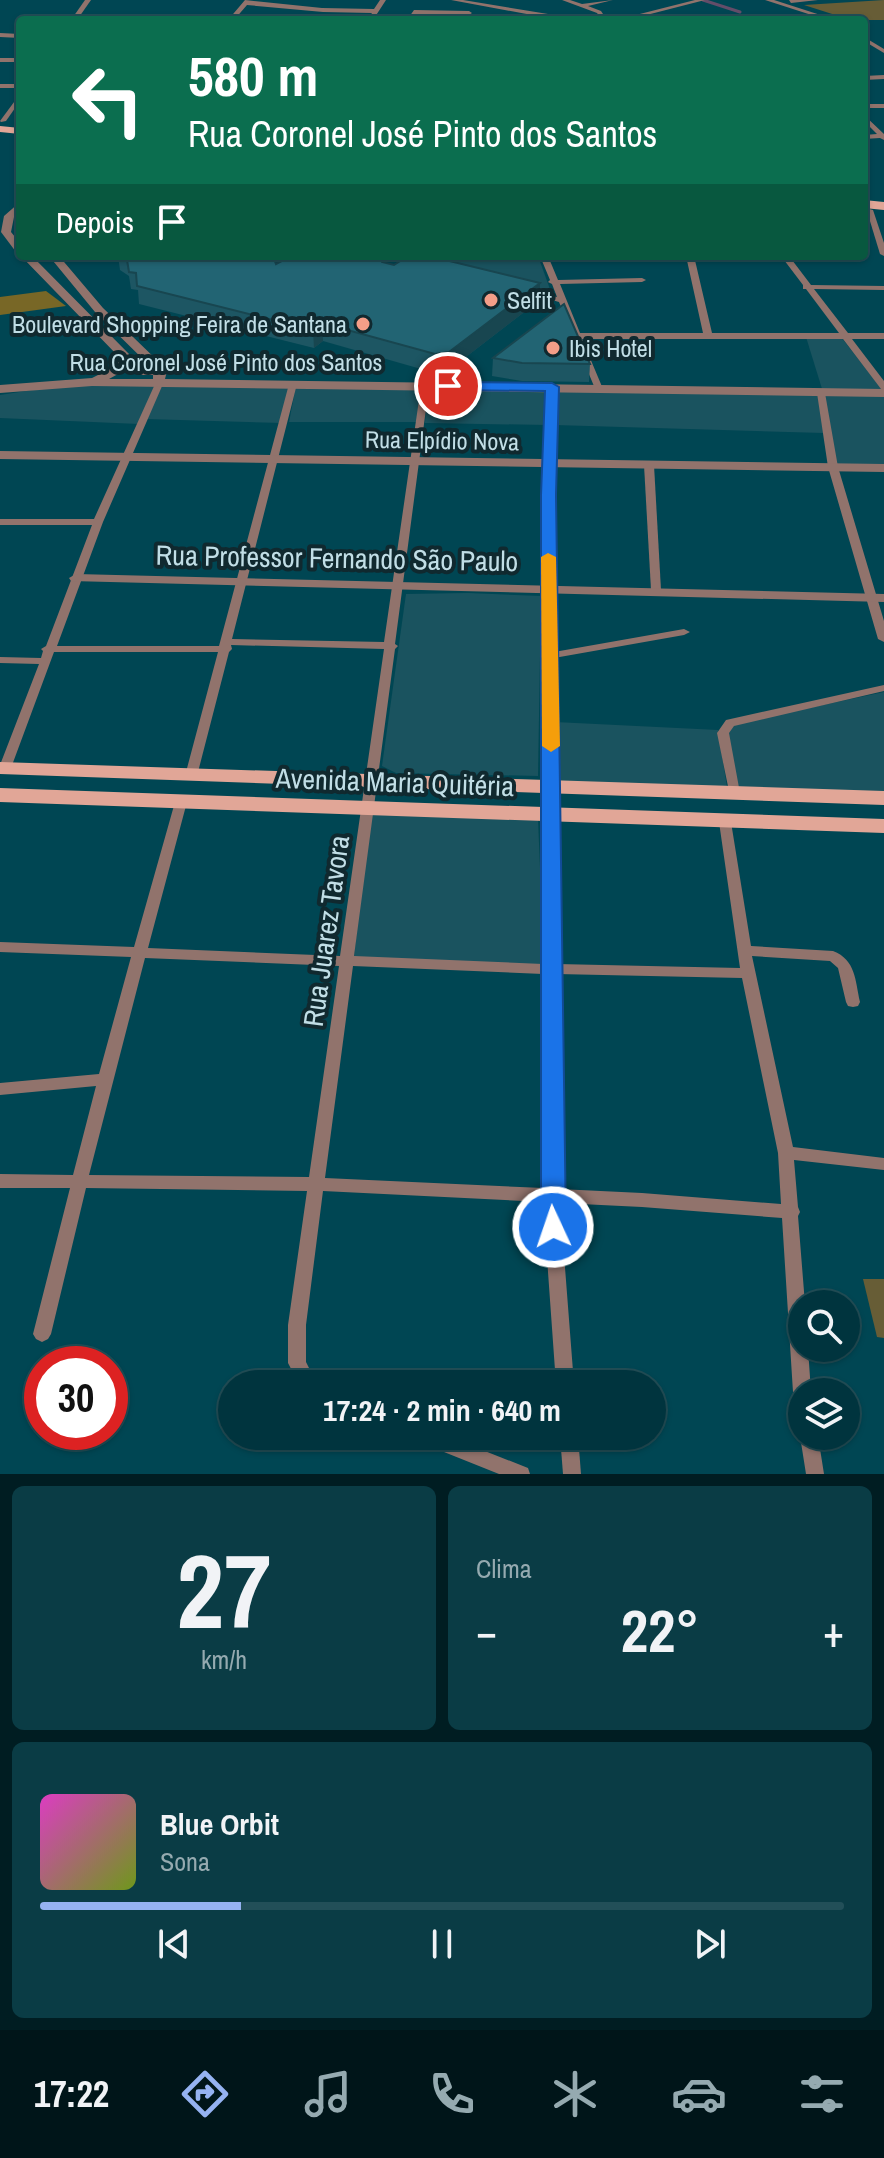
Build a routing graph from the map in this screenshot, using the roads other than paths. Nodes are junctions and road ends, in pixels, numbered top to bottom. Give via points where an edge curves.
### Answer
1 (333, 0) edge
2 (383, 0) edge
3 (454, 0) edge
4 (565, 0) edge
5 (610, 0) edge
6 (701, 0) edge
7 (768, 0) edge
8 (793, 0) edge
9 (815, 0) edge
10 (246, 1) edge
11 (477, 3) junction
12 (710, 3) dead end
13 (782, 3) junction
14 (582, 6) junction
15 (323, 9) junction
16 (375, 11) junction
17 (599, 12) junction
18 (317, 16) edge
19 (372, 16) edge
20 (412, 16) edge
21 (469, 16) edge
22 (539, 16) edge
23 (602, 16) edge
24 (617, 16) edge
25 (642, 16) edge
26 (821, 16) edge
27 (16, 101) edge
28 (2, 120) edge
29 (868, 121) edge
30 (883, 137) edge
31 (16, 209) edge
32 (868, 213) edge
33 (16, 245) edge
34 (884, 254) edge
35 (30, 260) edge
36 (57, 260) edge
37 (403, 260) edge
38 (545, 260) edge
39 (691, 260) edge
40 (788, 260) edge
41 (422, 265) edge
42 (642, 280) dead end
43 (552, 282) junction
44 (806, 287) junction
45 (514, 288) edge
46 (884, 288) edge
47 (559, 300) junction
48 (579, 336) junction
49 (708, 336) junction
50 (844, 336) junction
51 (884, 336) edge
52 (126, 364) junction
53 (159, 374) junction
54 (92, 382) junction
55 (293, 384) junction
56 (425, 386) junction
57 (552, 387) junction
58 (0, 389) edge
59 (599, 389) junction
60 (884, 390) edge
61 (821, 393) junction
62 (0, 455) edge
63 (125, 456) junction
64 (276, 459) junction
65 (415, 461) junction
66 (548, 464) junction
67 (649, 465) junction
68 (833, 467) junction
69 (884, 468) edge
70 (0, 522) edge
71 (98, 522) junction
72 (76, 578) junction
73 (242, 581) junction
74 (400, 586) junction
75 (549, 590) junction
76 (656, 590) junction
77 (878, 598) edge
78 (684, 632) dead end
79 (884, 639) edge
80 (226, 645) junction
81 (392, 646) junction
82 (47, 649) junction
83 (549, 656) junction
84 (0, 660) edge
85 (42, 661) junction
86 (884, 688) edge
87 (2, 768) edge
88 (192, 772) junction
89 (374, 780) junction
90 (551, 786) junction
91 (734, 793) junction
92 (0, 795) edge
93 (884, 798) edge
94 (181, 802) junction
95 (370, 810) junction
96 (550, 816) junction
97 (725, 822) junction
98 (884, 826) edge
99 (0, 947) edge
100 (746, 951) junction
101 (141, 953) junction
102 (348, 960) junction
103 (550, 969) junction
104 (748, 973) junction
105 (853, 1002) dead end
106 (105, 1079) junction
107 (0, 1089) edge
108 (786, 1153) junction
109 (884, 1164) edge
110 (0, 1181) edge
111 (79, 1184) junction
112 (317, 1184) junction
113 (551, 1195) junction
114 (792, 1212) junction
115 (42, 1334) dead end
116 (301, 1370) edge
117 (564, 1370) edge
118 (801, 1378) edge
119 (460, 1450) edge
120 (570, 1450) edge
121 (811, 1450) edge
122 (521, 1474) edge
123 (572, 1474) edge
124 (815, 1474) edge

1 - 15 street
2 - 16 street
3 - 11 street
4 - 14 street
5 - 14 street
6 - 12 street
6 - 25 street
7 - 13 street
8 - 9 street
8 - 13 street
10 - 15 street
11 - 21 street
11 - 22 street
13 - 26 street
14 - 17 street
15 - 16 street
15 - 18 street
16 - 19 street
17 - 23 street
17 - 24 street
20 - 21 street
27 - 28 street
29 - 30 street
31 - 33 street via 6,232
32 - 34 street
35 - 52 street via 116,344
36 - 53 street
37 - 41 street
38 - 43 street
39 - 49 street
40 - 44 street
42 - 43 street
43 - 47 street
44 - 46 street
44 - 50 street
45 - 47 street
47 - 48 street
48 - 49 street
48 - 59 street
49 - 50 street
50 - 51 street
50 - 60 street
52 - 53 street
52 - 54 street
53 - 54 street, Rua Coronel José Pinto dos Santos
53 - 55 street, Rua Coronel José Pinto dos Santos via 207,384
53 - 63 street
54 - 58 street, Rua Coronel José Pinto dos Santos
55 - 56 street, Rua Coronel José Pinto dos Santos
55 - 64 street
56 - 57 street, Rua Coronel José Pinto dos Santos
56 - 65 street, Rua Juarez Tavora
57 - 59 street, Rua Coronel José Pinto dos Santos
57 - 66 street
59 - 61 street, Rua Coronel José Pinto dos Santos
60 - 61 street, Rua Coronel José Pinto dos Santos
61 - 68 street
62 - 63 street, Rua Elpídio Nova
63 - 64 street, Rua Elpídio Nova
63 - 71 street
64 - 65 street, Rua Elpídio Nova
64 - 73 street
65 - 66 street, Rua Elpídio Nova
65 - 74 street, Rua Juarez Tavora
66 - 67 street, Rua Elpídio Nova
66 - 75 street
67 - 68 street, Rua Elpídio Nova
67 - 76 street
68 - 69 street, Rua Elpídio Nova
68 - 77 street
70 - 71 street
71 - 72 street
72 - 73 street, Rua Professor Fernando São Paulo
72 - 82 street
73 - 74 street, Rua Professor Fernando São Paulo
73 - 80 street
74 - 75 street, Rua Professor Fernando São Paulo
74 - 81 street, Rua Juarez Tavora
75 - 76 street, Rua Professor Fernando São Paulo
75 - 83 street
76 - 77 street, Rua Professor Fernando São Paulo
77 - 79 street
78 - 83 street
80 - 81 street
80 - 82 street
80 - 88 street
81 - 89 street, Rua Juarez Tavora
82 - 85 street
83 - 90 street
84 - 85 street
85 - 87 street
86 - 91 street via 730,723 723,733
87 - 88 main road, Avenida Maria Quitéria
88 - 89 main road, Avenida Maria Quitéria
89 - 90 main road, Avenida Maria Quitéria
89 - 95 street, Rua Juarez Tavora
90 - 91 main road, Avenida Maria Quitéria
90 - 96 street
91 - 93 main road, Avenida Maria Quitéria
92 - 94 main road, Avenida Maria Quitéria
94 - 95 main road, Avenida Maria Quitéria
94 - 101 street
95 - 96 main road, Avenida Maria Quitéria
95 - 102 street, Rua Juarez Tavora
96 - 97 main road, Avenida Maria Quitéria
96 - 103 street
97 - 98 main road, Avenida Maria Quitéria
97 - 100 street
99 - 101 street
100 - 104 street
100 - 105 street via 833,956 845,966
101 - 102 street
101 - 106 street
102 - 103 street
102 - 112 street, Rua Juarez Tavora
103 - 104 street
103 - 113 street
104 - 108 street
106 - 107 street
106 - 111 street
108 - 109 street
108 - 114 street
110 - 111 street
111 - 112 street
111 - 115 street
112 - 113 street
112 - 116 street, Rua Juarez Tavora via 297,1325
113 - 114 street
113 - 117 street
114 - 118 street
119 - 122 street
120 - 123 street
121 - 124 street

